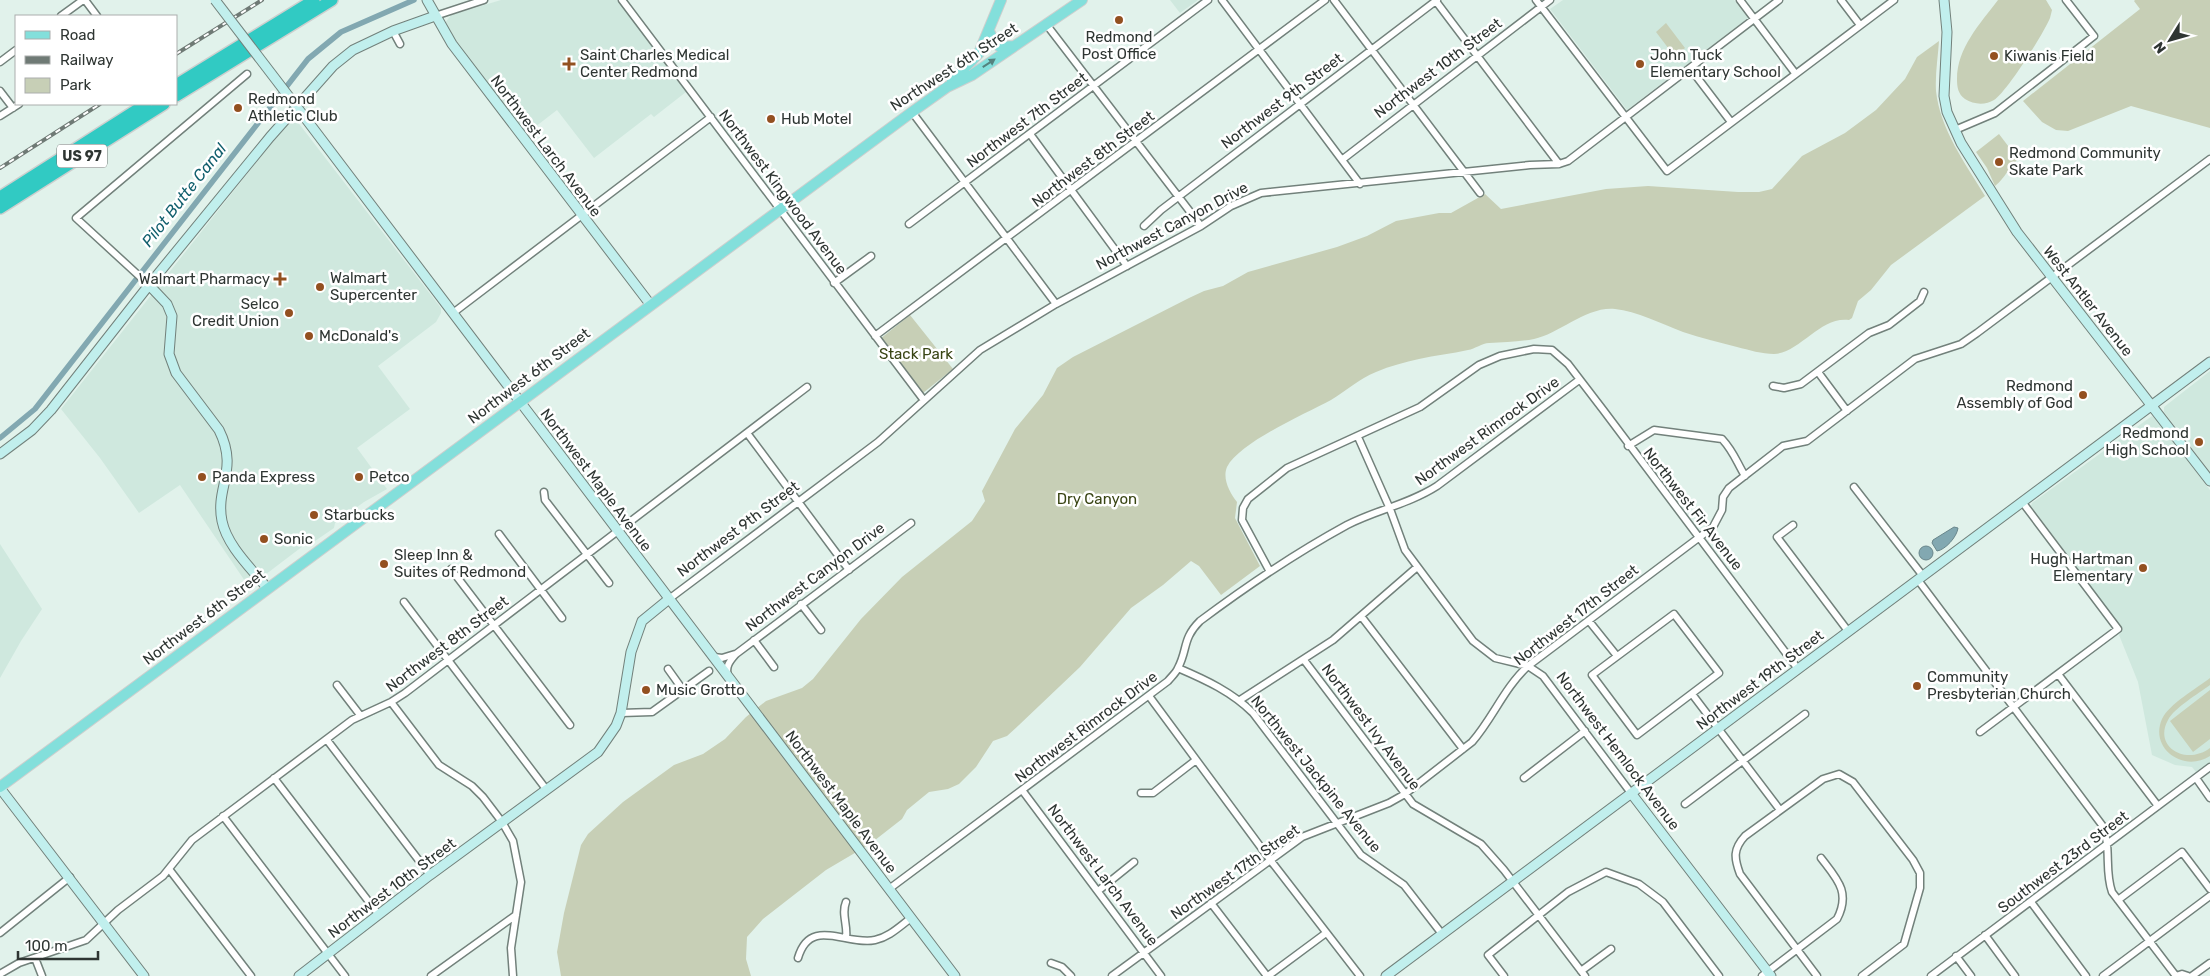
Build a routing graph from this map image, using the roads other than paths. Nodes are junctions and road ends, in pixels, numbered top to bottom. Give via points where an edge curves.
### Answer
1 (84, 0) edge
2 (215, 0) edge
3 (314, 0) edge
4 (332, 0) edge
5 (427, 0) edge
6 (484, 0) edge
7 (622, 0) edge
8 (1002, 0) edge
9 (1082, 0) edge
10 (1208, 0) edge
11 (1222, 0) edge
12 (1325, 0) edge
13 (1334, 0) edge
14 (1436, 0) edge
15 (1536, 0) edge
16 (1550, 0) edge
17 (1740, 0) edge
18 (1779, 0) edge
19 (1841, 0) edge
20 (1894, 0) edge
21 (1944, 0) edge
22 (2066, 0) edge
23 (1541, 7) junction
24 (62, 15) edge
25 (96, 15) edge
26 (434, 16) junction
27 (1754, 18) junction
28 (1046, 24) junction
29 (1860, 25) junction
30 (393, 31) junction
31 (990, 31) junction
32 (400, 44) dead end
33 (1016, 45) junction
34 (1259, 49) junction
35 (1372, 50) junction
36 (15, 51) edge
37 (1477, 55) junction
38 (0, 62) edge
39 (1690, 68) junction
40 (1795, 73) junction
41 (247, 74) dead end
42 (178, 83) edge
43 (1094, 86) junction
44 (947, 87) junction
45 (0, 91) edge
46 (178, 95) edge
47 (1300, 104) junction
48 (1412, 104) junction
49 (144, 105) edge
50 (162, 105) edge
51 (16, 106) edge
52 (912, 112) junction
53 (0, 116) edge
54 (711, 117) junction
55 (1626, 117) junction
56 (1732, 122) junction
57 (1955, 130) junction
58 (1030, 134) junction
59 (1136, 142) junction
60 (1343, 159) junction
61 (2210, 159) edge
62 (1559, 164) junction
63 (1464, 173) junction
64 (965, 182) junction
65 (1360, 184) junction
66 (1072, 190) junction
67 (1480, 193) dead end
68 (1178, 197) junction
69 (0, 198) edge
70 (0, 208) edge
71 (778, 210) junction
72 (582, 216) junction
73 (909, 224) dead end
74 (1144, 226) dead end
75 (1200, 226) junction
76 (1006, 238) junction
77 (871, 256) dead end
78 (1127, 266) junction
79 (2052, 277) junction
80 (147, 283) junction
81 (834, 283) junction
82 (1924, 292) dead end
83 (650, 304) junction
84 (1056, 304) junction
85 (453, 313) junction
86 (875, 336) junction
87 (2210, 362) edge
88 (1818, 372) junction
89 (1579, 380) junction
90 (1773, 386) dead end
91 (807, 387) dead end
92 (923, 399) junction
93 (520, 402) junction
94 (2152, 406) junction
95 (1847, 411) junction
96 (747, 433) junction
97 (1358, 437) junction
98 (1628, 446) junction
99 (0, 454) edge
100 (1744, 476) junction
101 (2210, 481) edge
102 (1854, 487) dead end
103 (544, 492) dead end
104 (798, 501) junction
105 (2023, 503) junction
106 (1390, 509) junction
107 (911, 523) dead end
108 (1793, 525) dead end
109 (618, 531) junction
110 (499, 534) dead end
111 (1700, 537) junction
112 (587, 554) junction
113 (452, 568) dead end
114 (1416, 568) junction
115 (849, 570) junction
116 (1269, 570) junction
117 (1921, 578) junction
118 (609, 583) dead end
119 (268, 588) junction
120 (540, 590) junction
121 (669, 598) junction
122 (404, 602) dead end
123 (801, 604) junction
124 (1361, 616) junction
125 (562, 618) dead end
126 (1589, 620) junction
127 (494, 625) junction
128 (821, 630) dead end
129 (1848, 631) junction
130 (754, 640) junction
131 (736, 654) junction
132 (1617, 656) junction
133 (714, 657) junction
134 (448, 660) junction
135 (1304, 660) junction
136 (1528, 666) junction
137 (774, 667) dead end
138 (1178, 668) junction
139 (668, 669) dead end
140 (1798, 669) junction
141 (709, 671) dead end
142 (2058, 674) junction
143 (728, 676) junction
144 (337, 685) dead end
145 (683, 690) junction
146 (1692, 694) junction
147 (1149, 696) junction
148 (1240, 700) junction
149 (391, 702) junction
150 (2014, 707) junction
151 (621, 713) junction
152 (1805, 714) dead end
153 (360, 715) junction
154 (570, 725) dead end
155 (1718, 729) junction
156 (1585, 732) junction
157 (1980, 732) dead end
158 (327, 740) junction
159 (1463, 750) junction
160 (1196, 760) junction
161 (1743, 762) junction
162 (2210, 767) edge
163 (274, 778) junction
164 (1524, 778) dead end
165 (2196, 778) junction
166 (0, 787) edge
167 (546, 789) junction
168 (1022, 790) junction
169 (1141, 793) dead end
170 (1631, 793) junction
171 (1405, 794) junction
172 (2210, 798) edge
173 (1685, 804) dead end
174 (2158, 806) junction
175 (1780, 810) junction
176 (223, 816) junction
177 (502, 822) junction
178 (1337, 824) junction
179 (2108, 844) junction
180 (1821, 858) dead end
181 (1271, 861) junction
182 (1134, 862) dead end
183 (169, 869) junction
184 (430, 875) junction
185 (70, 877) junction
186 (1514, 882) junction
187 (889, 889) junction
188 (2210, 889) edge
189 (1098, 891) junction
190 (2210, 896) edge
191 (2118, 900) junction
192 (846, 902) dead end
193 (2031, 902) junction
194 (1211, 903) junction
195 (516, 914) junction
196 (379, 915) junction
197 (1538, 915) junction
198 (910, 918) junction
199 (104, 924) junction
200 (0, 932) edge
201 (1326, 933) junction
202 (1442, 934) junction
203 (1984, 936) junction
204 (846, 938) junction
205 (2149, 942) junction
206 (1610, 949) dead end
207 (1797, 949) junction
208 (1144, 953) junction
209 (328, 954) junction
210 (1956, 956) junction
211 (35, 958) junction
212 (798, 958) dead end
213 (1051, 963) dead end
214 (2210, 963) edge
215 (0, 974) edge
216 (1583, 974) edge
217 (1767, 975) edge
218 (42, 976) edge
219 (144, 976) edge
220 (251, 976) edge
221 (299, 976) edge
222 (345, 976) edge
223 (431, 976) edge
224 (513, 976) edge
225 (955, 976) edge
226 (1071, 976) edge
227 (1112, 976) edge
228 (1161, 976) edge
229 (1267, 976) edge
230 (1360, 976) edge
231 (1386, 976) edge
232 (1504, 976) edge
233 (1719, 976) edge
234 (1817, 976) edge
235 (1862, 976) edge
236 (1931, 976) edge
237 (1971, 976) edge
238 (2015, 976) edge
239 (2086, 976) edge
240 (2103, 976) edge
241 (2176, 976) edge
242 (2188, 976) edge
243 (2192, 976) edge

1 - 24 street
1 - 25 street
2 - 85 street, Northwest Maple Avenue, bridge
3 - 42 highway
4 - 46 highway
5 - 26 street, Northwest Larch Avenue
6 - 26 street
7 - 54 street, Northwest Kingwood Avenue
8 - 31 main road
9 - 28 main road, Northwest 6th Street
10 - 43 street, Northwest 7th Street
11 - 34 street
12 - 34 street, Northwest 8th Street
13 - 35 street
14 - 35 street, Northwest 9th Street
14 - 37 street
15 - 23 street
16 - 23 street, Northwest 10th Street
17 - 27 street
18 - 27 street
19 - 29 street
20 - 29 street
21 - 57 street, West Antler Avenue via 1947,32 1944,96
22 - 57 street via 2094,36 1995,113
23 - 37 street, Northwest 10th Street
23 - 55 street
26 - 30 street
26 - 72 street, Northwest Larch Avenue
27 - 39 street
27 - 40 street
28 - 33 main road, Northwest 6th Street
28 - 43 street
29 - 40 street
30 - 32 street
30 - 80 street via 353,50 326,72
31 - 33 main road via 1000,47
31 - 44 main road via 978,53
44 -> 33 main road, Northwest 6th Street via 972,75
34 - 47 street
34 - 59 street, Northwest 8th Street
35 - 47 street, Northwest 9th Street
35 - 48 street
36 - 38 street
37 - 48 street, Northwest 10th Street
37 - 62 street
39 - 55 street
39 - 56 street
40 - 56 street
41 - 80 street via 76,218
43 - 58 street, Northwest 7th Street
43 - 59 street
44 - 52 main road, Northwest 6th Street
45 - 51 street
47 - 60 street
47 - 68 street, Northwest 9th Street
48 - 60 street, Northwest 10th Street
48 - 63 street
49 - 69 highway, US 97
50 - 70 highway, US 97
51 - 53 street
52 - 64 street
52 - 71 main road, Northwest 6th Street
54 - 71 street, Northwest Kingwood Avenue
54 - 72 street
55 - 56 street via 1667,171
55 - 62 street via 1568,161
57 - 79 street, West Antler Avenue via 2000,208
58 - 64 street, Northwest 7th Street
58 - 66 street
59 - 66 street, Northwest 8th Street
59 - 68 street
60 - 65 street
61 - 79 street, Northwest 17th Street
62 - 63 street, Northwest Canyon Drive
63 - 65 street, Northwest Canyon Drive
63 - 67 street
64 - 73 street, Northwest 7th Street
64 - 76 street
65 - 75 street, Northwest Canyon Drive via 1261,193 1231,206
66 - 76 street, Northwest 8th Street
66 - 78 street
68 - 74 street, Northwest 9th Street
68 - 75 street
71 - 81 street, Northwest Kingwood Avenue
71 - 83 main road, Northwest 6th Street
72 - 83 street, Northwest Larch Avenue
72 - 85 street
75 - 78 street, Northwest Canyon Drive
76 - 84 street
76 - 86 street, Northwest 8th Street
77 - 81 street
78 - 84 street, Northwest Canyon Drive
79 - 94 street, West Antler Avenue
79 - 95 street, Northwest 17th Street via 1961,344 1915,359
80 - 99 street via 51,410 32,430
80 - 119 street via 167,304 172,316 171,363 224,440 228,462 221,514 225,529 232,544
81 - 86 street, Northwest Kingwood Avenue
82 - 88 street via 1920,301 1889,325 1869,333
83 - 93 main road, Northwest 6th Street
84 - 92 street, Northwest Canyon Drive via 980,350
85 - 93 street, Northwest Maple Avenue
86 - 92 street, Northwest Kingwood Avenue
87 - 94 street, Northwest 19th Street
88 - 90 street via 1801,384 1784,388
88 - 95 street
89 - 97 street, Northwest Fir Avenue via 1568,364 1552,350 1543,348 1500,356 1463,376 1420,407
89 - 98 street, Northwest Fir Avenue
89 - 106 street, Northwest Rimrock Drive via 1438,486
91 - 96 street, Northwest 8th Street
92 - 104 street, Northwest 9th Street via 898,425
93 - 109 street, Northwest Maple Avenue
93 - 119 main road, Northwest 6th Street
94 - 101 street, West Antler Avenue
94 - 105 street, Northwest 19th Street
95 - 100 street, Northwest 17th Street via 1807,441 1783,446
96 - 104 street
96 - 109 street, Northwest 8th Street
97 - 106 street, Northwest Hemlock Avenue
97 - 116 street, Northwest Fir Avenue via 1287,468 1248,499 1242,508 1242,520
98 - 100 street via 1654,430 1722,438 1734,451
98 - 111 street, Northwest Fir Avenue
100 - 111 street, Northwest 17th Street via 1729,488 1713,527
102 - 117 street
103 - 112 street via 545,500
104 - 115 street
104 - 121 street, Northwest 9th Street
105 - 117 street, Northwest 19th Street
105 - 142 street via 2118,629
106 - 114 street, Northwest Hemlock Avenue via 1405,550
106 - 116 street, Northwest Rimrock Drive via 1349,524
107 - 115 street, Northwest Canyon Drive
108 - 129 street via 1777,536
109 - 112 street, Northwest 8th Street
109 - 121 street, Northwest Maple Avenue
110 - 120 street
111 - 126 street, Northwest 17th Street
111 - 140 street, Northwest Fir Avenue
112 - 118 street
112 - 120 street, Northwest 8th Street
113 - 127 street
114 - 124 street
114 - 136 street, Northwest Hemlock Avenue via 1486,652 1495,658
115 - 123 street, Northwest Canyon Drive
116 - 138 street, Northwest Rimrock Drive via 1191,629
117 - 129 street, Northwest 19th Street
117 - 150 street
119 - 166 main road, Northwest 6th Street
120 - 125 street
120 - 127 street, Northwest 8th Street
121 - 133 street, Northwest Maple Avenue
121 - 151 street, Northwest 9th Street via 642,621 631,652
122 - 134 street
123 - 128 street
123 - 130 street, Northwest Canyon Drive
124 - 135 street
124 - 159 street
126 - 132 street
126 - 136 street, Northwest 17th Street
127 - 134 street, Northwest 8th Street
127 - 154 street
129 - 140 street, Northwest 19th Street
130 - 131 street, Northwest Canyon Drive
130 - 137 street
131 - 133 street
131 - 143 street via 726,670
132 - 146 street via 1592,674 1637,735
132 - 146 street via 1674,614 1719,673
133 - 143 street, Northwest Maple Avenue
134 - 149 street, Northwest 8th Street
134 - 167 street
135 - 148 street
135 - 171 street, Northwest Ivy Avenue
136 - 156 street, Northwest Hemlock Avenue via 1544,676
136 - 159 street, Northwest 17th Street via 1512,681 1479,734
138 - 147 street, Northwest Rimrock Drive
138 - 148 street, Northwest Jackpine Avenue
139 - 145 street
140 - 155 street, Northwest 19th Street
141 - 145 street
142 - 150 street
142 - 174 street
143 - 187 street, Northwest Maple Avenue
144 - 153 street
145 - 151 street via 652,712
146 - 155 street
147 - 160 street
147 - 168 street, Northwest Rimrock Drive
148 - 178 street, Northwest Jackpine Avenue via 1254,713
149 - 153 street, Northwest 8th Street
149 - 177 street via 439,765 472,786
150 - 157 street
150 - 179 street via 2102,825
151 - 167 street via 598,752
152 - 161 street
153 - 158 street, Northwest 8th Street
155 - 161 street
155 - 170 street, Northwest 19th Street
156 - 164 street
156 - 170 street, Northwest Hemlock Avenue
158 - 163 street, Northwest 8th Street
158 - 184 street
159 - 171 street, Northwest 17th Street
160 - 169 street via 1153,793
160 - 181 street
161 - 173 street
161 - 175 street
162 - 165 street, Southwest 23rd Street
163 - 176 street, Northwest 8th Street
163 - 196 street
165 - 172 street
165 - 174 street, Southwest 23rd Street
166 - 185 street
167 - 177 street
168 - 187 street, Northwest Rimrock Drive
168 - 189 street, Northwest Larch Avenue
170 - 186 street, Northwest 19th Street
170 - 217 street, Northwest Hemlock Avenue
171 - 178 street, Northwest 17th Street
171 - 186 street, Northwest Ivy Avenue via 1422,811 1481,844
174 - 179 street, Southwest 23rd Street
175 - 207 street via 1745,836 1734,854 1740,874
175 - 235 street via 1823,779 1838,774 1854,782 1920,873 1920,888 1904,944
176 - 183 street, Northwest 8th Street via 192,840
176 - 209 street
177 - 184 street, Northwest 10th Street
177 - 195 street via 518,857 521,882
178 - 181 street, Northwest 17th Street via 1302,837
178 - 202 street, Northwest Jackpine Avenue via 1361,855 1404,884
179 - 191 street via 2109,884
179 - 193 street, Southwest 23rd Street
180 - 207 street via 1839,882 1845,898 1842,911 1837,919
181 - 194 street, Northwest 17th Street
181 - 201 street
182 - 189 street
183 - 199 street, Northwest 8th Street
183 - 220 street
184 - 196 street, Northwest 10th Street
185 - 199 street
185 - 200 street
186 - 197 street, Northwest Ivy Avenue
186 - 202 street, Northwest 19th Street
187 - 198 street, Northwest Maple Avenue
188 - 191 street via 2182,852
189 - 208 street, Northwest Larch Avenue
190 - 205 street
191 - 205 street
192 - 204 street via 842,910
193 - 203 street, Southwest 23rd Street
193 - 239 street
194 - 208 street, Northwest 17th Street
194 - 229 street
195 - 223 street
195 - 224 street via 511,948
196 - 209 street, Northwest 10th Street
197 - 216 street, Northwest Ivy Avenue
197 - 232 street via 1488,955
197 - 233 street via 1568,892 1606,872 1639,884 1663,902
198 - 204 street via 889,935 874,940
198 - 225 street, Northwest Maple Avenue
199 - 211 street, Northwest 8th Street via 79,944
199 - 219 street
201 - 229 street
201 - 230 street
202 - 231 street, Northwest 19th Street
203 - 210 street, Southwest 23rd Street
203 - 238 street
204 - 212 street via 827,934 811,938 802,945
205 - 240 street
205 - 241 street
206 - 216 street
207 - 217 street
207 - 234 street
208 - 227 street, Northwest 17th Street
208 - 228 street, Northwest Larch Avenue
209 - 221 street, Northwest 10th Street
209 - 222 street
210 - 236 street, Southwest 23rd Street
210 - 237 street
211 - 215 street, Northwest 8th Street
211 - 218 street
213 - 226 street via 1062,967
214 - 243 street
241 - 242 street

